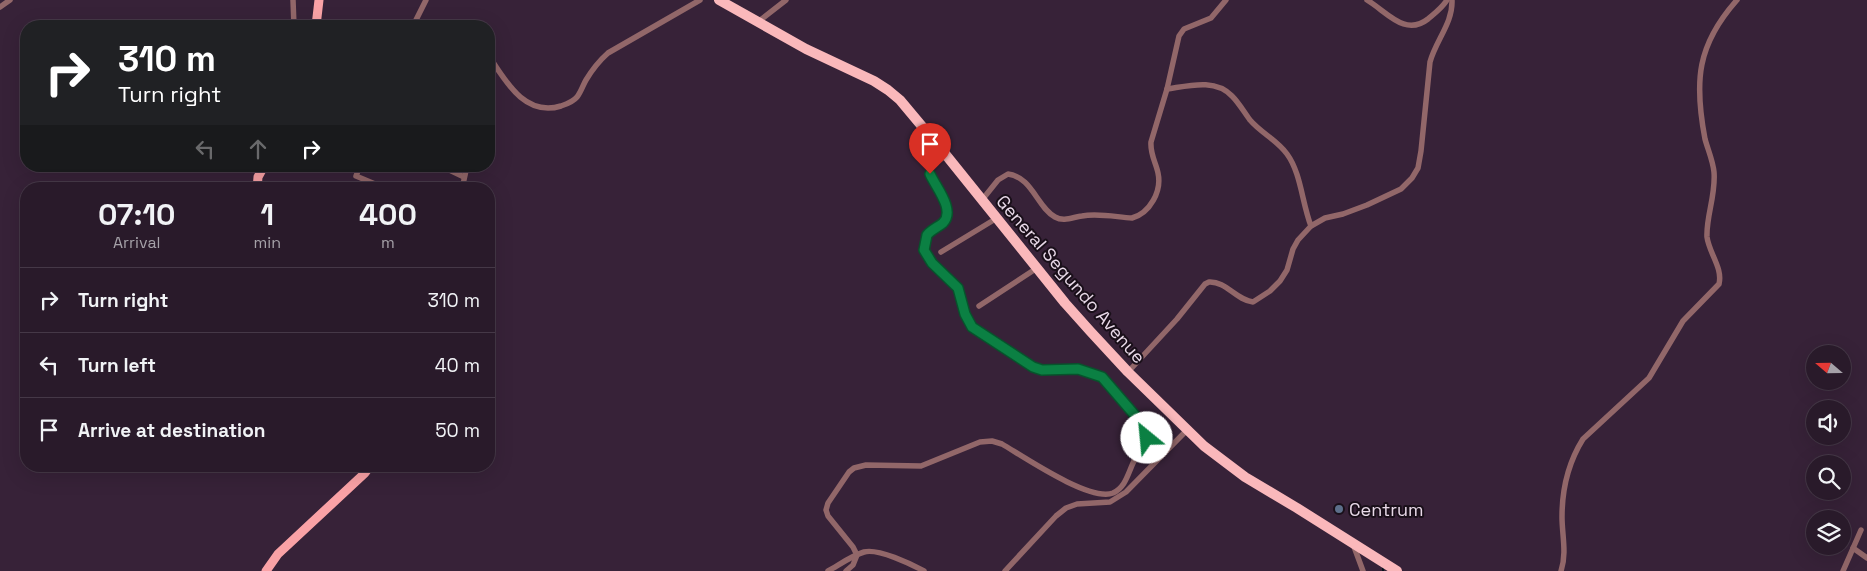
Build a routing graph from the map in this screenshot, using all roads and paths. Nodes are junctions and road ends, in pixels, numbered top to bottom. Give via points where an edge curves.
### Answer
1 (10, 0) edge
2 (293, 0) edge
3 (319, 0) edge
4 (426, 0) edge
5 (700, 0) edge
6 (719, 0) edge
7 (786, 0) edge
8 (1226, 0) edge
9 (1367, 0) edge
10 (1447, 0) edge
11 (1452, 0) edge
12 (1737, 0) edge
13 (0, 7) edge
14 (294, 20) edge
15 (317, 20) edge
16 (416, 20) edge
17 (758, 22) junction
18 (495, 66) edge
19 (1167, 89) junction
20 (946, 155) junction
21 (358, 172) edge
22 (454, 172) edge
23 (465, 172) edge
24 (464, 177) junction
25 (370, 182) edge
26 (463, 182) edge
27 (982, 200) junction
28 (997, 218) junction
29 (1311, 226) junction
30 (942, 252) dead end
31 (1037, 268) junction
32 (979, 306) dead end
33 (1128, 372) junction
34 (1187, 430) junction
35 (366, 472) edge
36 (1861, 530) dead end
37 (1353, 544) junction
38 (1853, 548) junction
39 (857, 555) junction
40 (1867, 558) edge
41 (266, 571) edge
42 (828, 571) edge
43 (846, 571) edge
44 (924, 571) edge
45 (1005, 571) edge
46 (1363, 571) edge
47 (1397, 571) edge
48 (1561, 571) edge
49 (1843, 571) edge

1 - 13 street
2 - 14 street
3 - 15 main road
4 - 16 street
5 - 18 street via 608,53 597,64 577,97 553,108 530,105
6 - 17 highway, General Segundo Avenue
7 - 17 street
8 - 19 street via 1211,18 1182,32 1176,42
9 - 10 street via 1400,24 1408,26 1423,23
11 - 29 street via 1450,18 1430,62 1416,173 1401,189
12 - 48 street via 1710,36 1701,70 1704,126 1714,173 1708,244 1720,276 1719,284 1683,321 1649,378 1582,439 1564,490 1565,553
17 - 20 highway, General Segundo Avenue via 888,90
19 - 27 street via 1151,142 1158,171 1158,190 1152,202 1138,216 1090,215 1062,220 1047,211 1023,181 1008,174 998,180
19 - 29 street via 1205,84 1219,86 1230,94 1250,120 1288,155
20 - 27 highway, General Segundo Avenue
20 - 39 street via 932,166 930,172 945,203 947,217 927,235 924,250 932,263 958,288 968,322 978,332 1033,367 1042,370 1078,369 1102,377 1145,427 1147,438 1125,482 1108,494 1078,488 992,441 980,442 921,466 866,465 854,468 836,490 826,510
21 - 25 street via 356,176
22 - 24 street
23 - 24 street
24 - 26 street
27 - 28 highway, General Segundo Avenue
28 - 30 street
28 - 31 highway, General Segundo Avenue
29 - 33 street via 1298,240 1285,273 1270,291 1253,302 1218,283 1209,282
31 - 32 street
31 - 33 highway, General Segundo Avenue
33 - 34 highway, General Segundo Avenue
34 - 37 highway, General Segundo Avenue via 1226,464
34 - 45 street via 1118,498 1105,503 1077,504 1062,510
35 - 41 main road via 278,554
36 - 38 street
37 - 46 street
37 - 47 highway, General Segundo Avenue
38 - 40 street
38 - 49 street
39 - 42 street
39 - 43 street
39 - 44 street via 873,551

